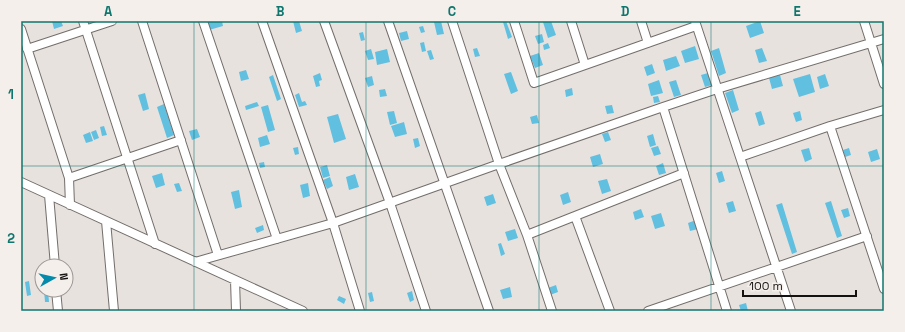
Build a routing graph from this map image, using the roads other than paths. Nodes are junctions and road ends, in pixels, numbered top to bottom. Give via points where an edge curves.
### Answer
1 (83, 21) edge
2 (112, 21) edge
3 (142, 21) edge
4 (203, 21) edge
5 (262, 21) edge
6 (324, 21) edge
7 (388, 21) edge
8 (452, 21) edge
9 (514, 21) edge
10 (571, 21) edge
11 (641, 21) edge
12 (864, 21) edge
13 (695, 23) edge
14 (21, 29) edge
15 (86, 30) junction
16 (884, 39) edge
17 (648, 43) junction
18 (871, 43) junction
19 (28, 49) junction
20 (585, 65) junction
21 (884, 84) edge
22 (717, 89) junction
23 (663, 107) junction
24 (884, 110) edge
25 (830, 126) junction
26 (181, 140) junction
27 (740, 157) junction
28 (128, 158) junction
29 (499, 164) junction
30 (684, 173) junction
31 (69, 178) junction
32 (21, 182) edge
33 (446, 184) junction
34 (49, 195) junction
35 (390, 203) junction
36 (70, 205) junction
37 (575, 216) junction
38 (106, 221) junction
39 (333, 224) junction
40 (527, 235) junction
41 (867, 236) junction
42 (277, 239) junction
43 (155, 244) junction
44 (218, 255) junction
45 (54, 258) edge
46 (195, 262) junction
47 (776, 267) junction
48 (235, 280) junction
49 (719, 286) junction
50 (884, 289) edge
51 (57, 298) edge
52 (58, 311) edge
53 (114, 311) edge
54 (236, 311) edge
55 (303, 311) edge
56 (360, 311) edge
57 (426, 311) edge
58 (489, 311) edge
59 (552, 311) edge
60 (610, 311) edge
61 (648, 311) edge
62 (727, 311) edge
63 (791, 311) edge

1 - 15 street
2 - 15 street
3 - 26 street
4 - 42 street
5 - 39 street
6 - 35 street
7 - 33 street
8 - 29 street
9 - 20 street via 534,83
10 - 20 street
11 - 17 street
12 - 18 street
13 - 17 street
13 - 22 street
14 - 19 street
15 - 19 street
15 - 28 street
16 - 18 street
17 - 20 street
18 - 21 street
18 - 22 street
19 - 31 street
22 - 23 street
22 - 27 street
23 - 29 street
23 - 30 street
24 - 25 street
25 - 27 street
25 - 41 street
26 - 28 street
26 - 44 street
27 - 47 street
28 - 31 street
28 - 43 street
29 - 33 street
29 - 40 street
30 - 37 street
30 - 49 street
31 - 36 street
32 - 34 street
33 - 35 street
33 - 58 street
34 - 36 street
34 - 45 street
35 - 39 street
35 - 57 street
36 - 38 street
37 - 40 street
37 - 60 street
38 - 43 street
38 - 53 street
39 - 42 street
39 - 56 street
40 - 59 street
41 - 47 street
41 - 50 street
42 - 44 street
43 - 46 street
44 - 46 street
46 - 48 street
47 - 49 street
47 - 63 street
48 - 54 street
48 - 55 street
49 - 61 street
49 - 62 street
51 - 52 street

